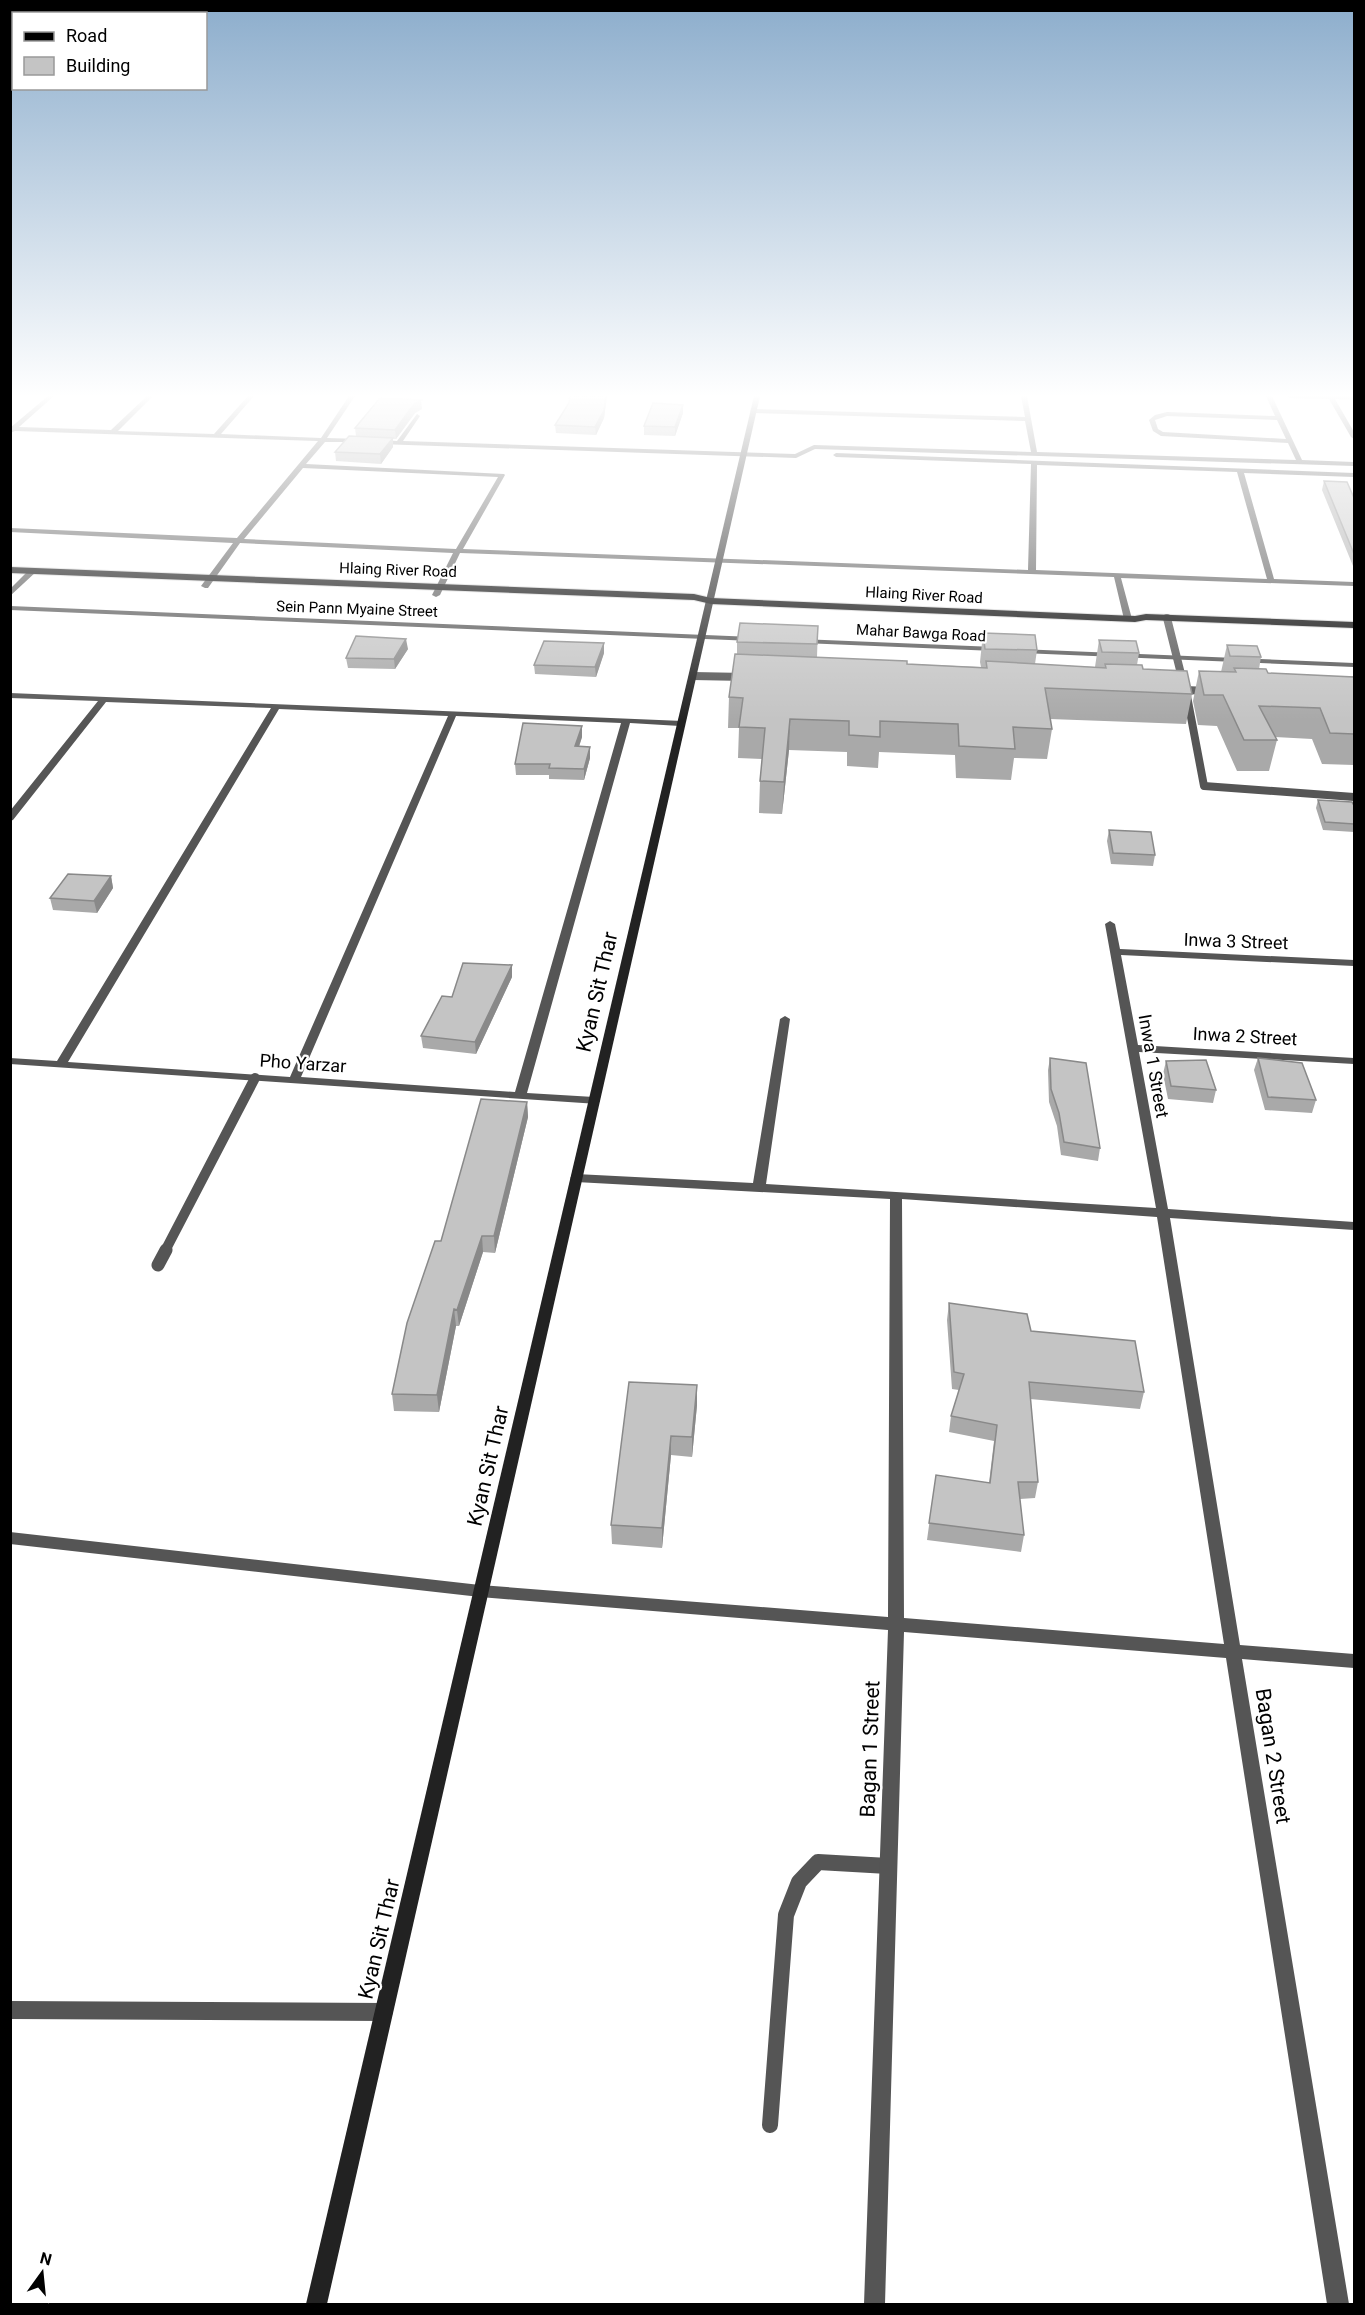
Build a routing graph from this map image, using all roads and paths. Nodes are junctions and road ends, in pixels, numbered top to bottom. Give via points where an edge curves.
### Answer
1 (269, 504) edge
2 (485, 504) edge
3 (732, 504) edge
4 (1033, 504) edge
5 (1250, 504) edge
6 (10, 530) edge
7 (239, 540) junction
8 (458, 551) junction
9 (720, 560) junction
10 (10, 570) edge
11 (1032, 572) junction
12 (30, 574) junction
13 (1117, 575) junction
14 (10, 577) edge
15 (1271, 581) junction
16 (208, 582) junction
17 (1354, 584) edge
18 (438, 591) junction
19 (10, 594) edge
20 (711, 601) junction
21 (10, 608) edge
22 (1132, 619) junction
23 (1168, 621) junction
24 (1354, 625) edge
25 (1354, 631) edge
26 (702, 636) junction
27 (761, 639) edge
28 (797, 641) edge
29 (999, 650) edge
30 (1011, 650) edge
31 (1177, 657) junction
32 (1354, 664) edge
33 (693, 676) junction
34 (759, 678) edge
35 (1174, 690) edge
36 (1185, 690) junction
37 (1219, 692) edge
38 (10, 695) edge
39 (104, 699) junction
40 (276, 707) junction
41 (453, 714) junction
42 (626, 722) junction
43 (680, 723) junction
44 (1354, 797) edge
45 (10, 818) edge
46 (1110, 924) dead end
47 (1115, 952) junction
48 (1354, 963) edge
49 (785, 1018) dead end
50 (1133, 1048) junction
51 (10, 1061) edge
52 (1354, 1061) edge
53 (61, 1064) junction
54 (255, 1078) junction
55 (294, 1080) junction
56 (520, 1096) junction
57 (594, 1101) junction
58 (576, 1178) junction
59 (759, 1187) junction
60 (896, 1195) junction
61 (1163, 1214) junction
62 (1354, 1227) edge
63 (158, 1265) dead end
64 (10, 1538) edge
65 (480, 1591) junction
66 (896, 1625) junction
67 (1233, 1651) junction
68 (1354, 1661) edge
69 (888, 1866) junction
70 (10, 2010) edge
71 (384, 2012) junction
72 (770, 2125) dead end
73 (316, 2304) edge
74 (874, 2304) edge
75 (1338, 2304) edge

1 - 7 street
2 - 8 street
3 - 9 main road, Kyan Sit Thar
4 - 11 street
5 - 15 street
6 - 7 street
7 - 8 street
7 - 16 street
8 - 9 street
8 - 18 street
9 - 11 street
9 - 20 main road, Kyan Sit Thar
10 - 12 main road, Hlaing River Road
11 - 13 street
12 - 14 main road, Hlaing River Road
12 - 16 main road, Hlaing River Road
12 - 19 street
13 - 15 street
13 - 22 street
15 - 17 street
16 - 18 main road, Hlaing River Road
18 - 20 main road, Hlaing River Road via 694,597
20 - 22 main road, Hlaing River Road
20 - 26 main road, Kyan Sit Thar
21 - 26 street, Sein Pann Myaine Street
22 - 23 main road, Hlaing River Road via 1146,623
23 - 24 main road, Hlaing River Road
23 - 25 main road, Hlaing River Road
23 - 31 lane
26 - 27 street
26 - 33 main road, Kyan Sit Thar
28 - 29 street, Mahar Bawga Road
30 - 31 street, Mahar Bawga Road
31 - 32 street, Mahar Bawga Road
31 - 36 lane
33 - 34 lane
33 - 43 main road, Kyan Sit Thar
35 - 36 lane
36 - 37 lane
36 - 44 lane via 1204,786
38 - 39 street
39 - 40 street
39 - 45 street
40 - 41 street
40 - 53 street
41 - 42 street
41 - 55 street
42 - 43 street
42 - 56 street
43 - 57 main road, Kyan Sit Thar
46 - 47 street, Inwa 1 Street
47 - 48 street, Inwa 3 Street
47 - 50 street, Inwa 1 Street
49 - 59 street
50 - 52 street, Inwa 2 Street
50 - 61 street, Inwa 1 Street
51 - 53 street, Pho Yarzar
53 - 54 street, Pho Yarzar
54 - 55 street, Pho Yarzar
54 - 63 lane
55 - 56 street, Pho Yarzar
56 - 57 street, Pho Yarzar
57 - 58 main road, Kyan Sit Thar
58 - 59 street
58 - 65 main road, Kyan Sit Thar
59 - 60 street
60 - 61 street
60 - 66 street, Bagan 1 Street
61 - 62 street
61 - 67 street, Bagan 2 Street
64 - 65 street
65 - 66 street
65 - 71 main road, Kyan Sit Thar
66 - 67 street
66 - 69 street, Bagan 1 Street
67 - 68 street
67 - 75 street, Bagan 2 Street
69 - 72 lane via 818,1862 799,1882 786,1916
69 - 74 street, Bagan 1 Street
70 - 71 street
71 - 73 main road, Kyan Sit Thar

